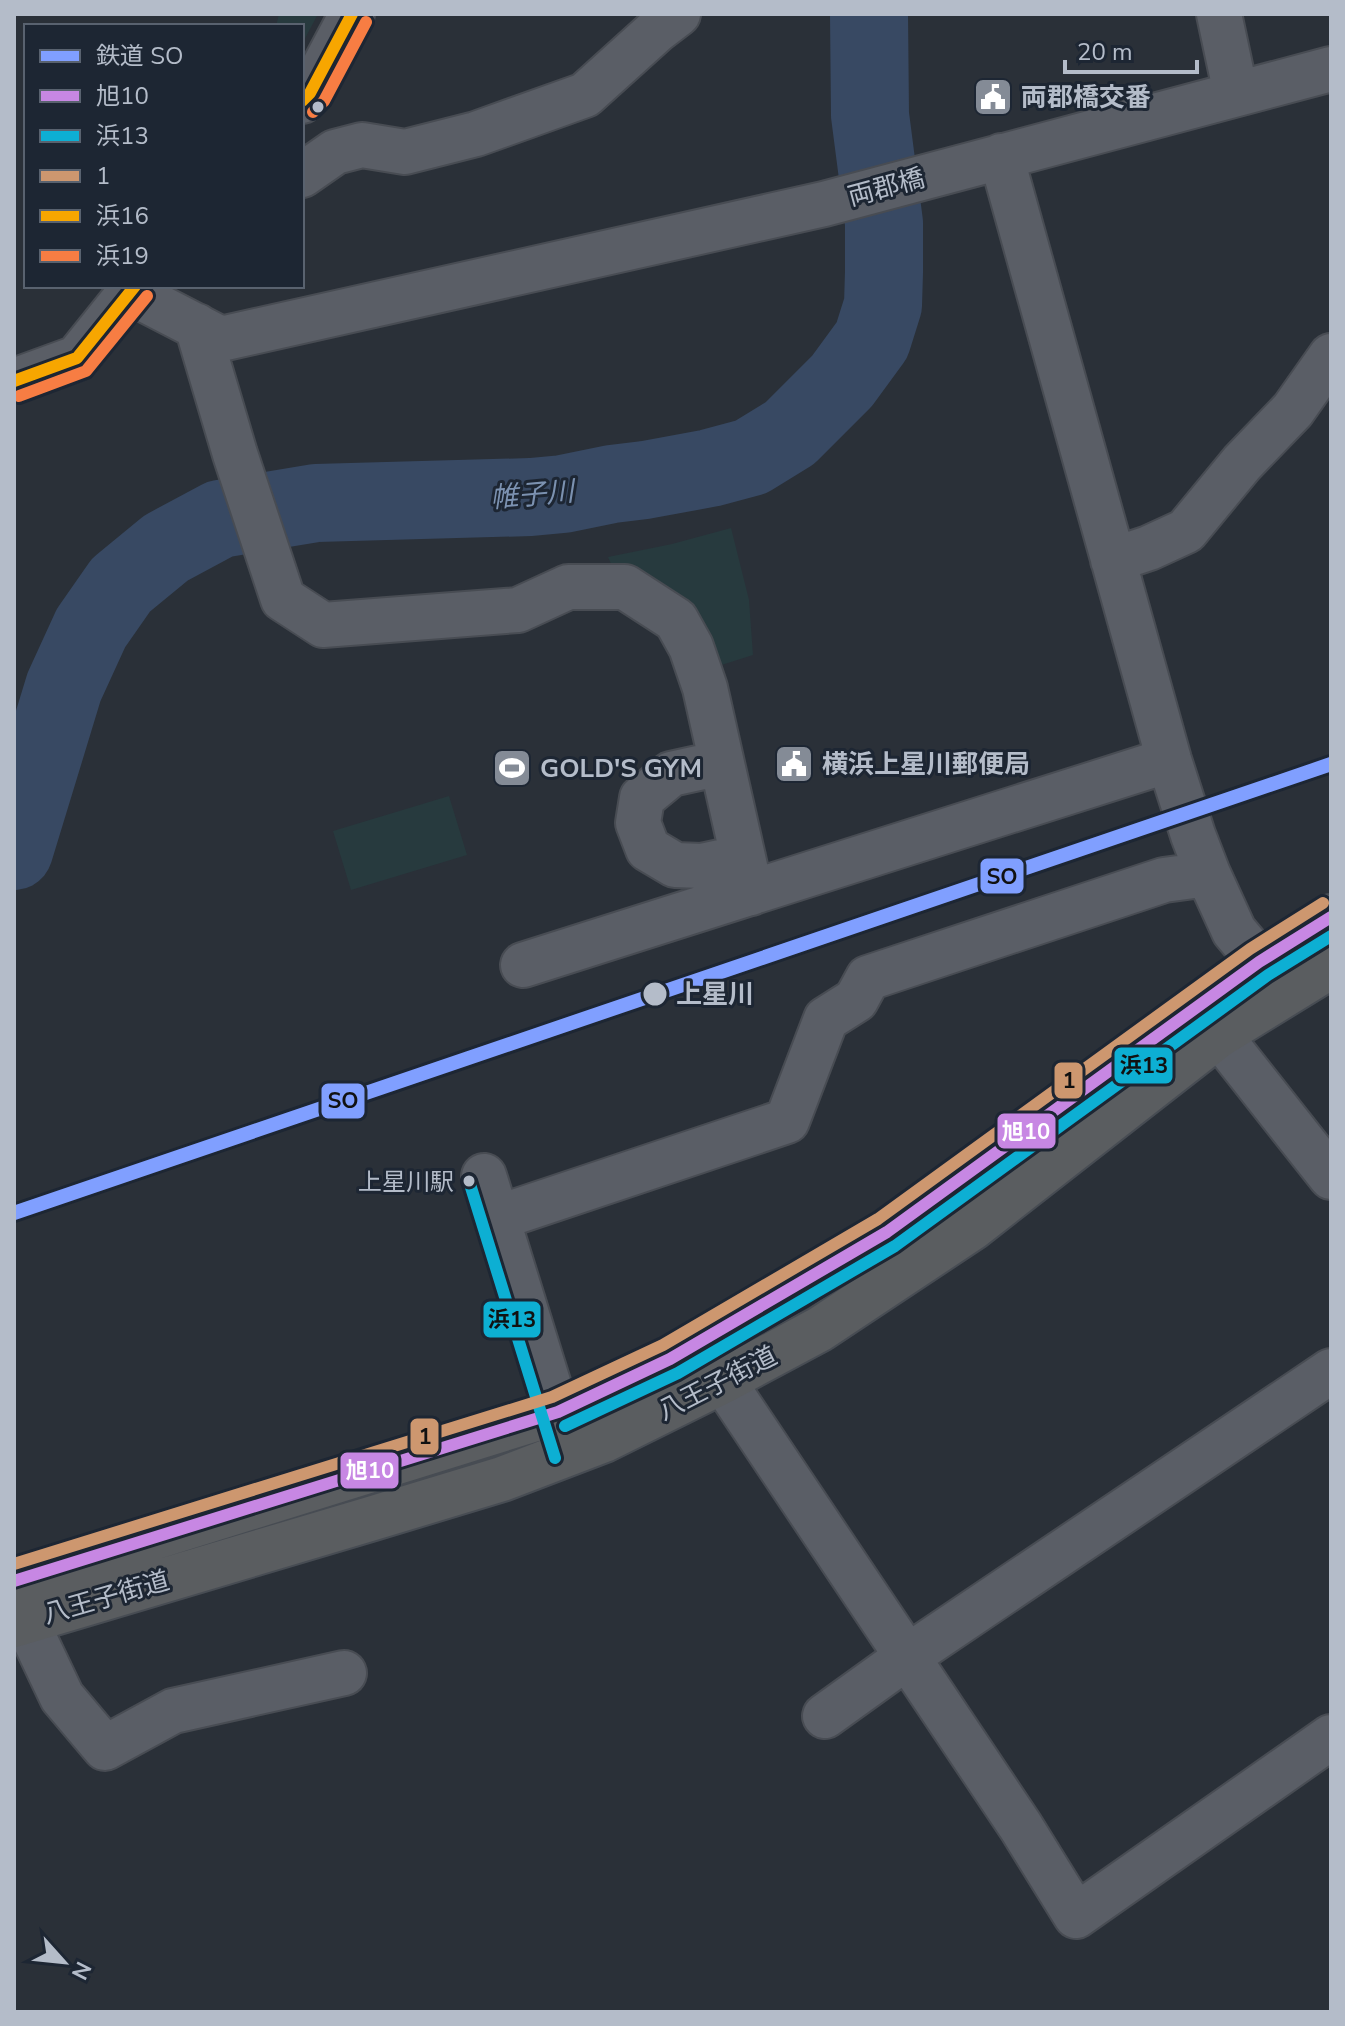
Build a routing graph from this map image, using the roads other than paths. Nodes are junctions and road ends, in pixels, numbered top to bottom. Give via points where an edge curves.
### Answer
1 (352, 14) edge
2 (678, 14) edge
3 (1219, 14) edge
4 (1331, 69) edge
5 (1236, 94) junction
6 (304, 99) edge
7 (1001, 156) junction
8 (304, 174) edge
9 (135, 288) edge
10 (197, 326) junction
11 (1331, 356) edge
12 (14, 381) edge
13 (1113, 560) junction
14 (1169, 760) junction
15 (721, 763) junction
16 (1208, 874) junction
17 (747, 875) junction
18 (1331, 917) edge
19 (523, 965) dead end
20 (1331, 966) edge
21 (1273, 978) junction
22 (1219, 1035) junction
23 (484, 1176) dead end
24 (1331, 1177) edge
25 (497, 1218) junction
26 (1331, 1371) edge
27 (723, 1381) junction
28 (564, 1433) junction
29 (18, 1609) edge
30 (907, 1657) junction
31 (344, 1673) dead end
32 (825, 1716) dead end
33 (1331, 1737) edge

1 - 6 street
2 - 8 street via 585,95 476,134 405,152 362,145 335,152
3 - 5 street
4 - 5 street, 両郡橋
5 - 7 street, 両郡橋
7 - 10 street, 両郡橋 via 824,204 221,339
7 - 13 street
9 - 10 street, 両郡橋
9 - 12 street via 77,358
10 - 15 street via 283,599 323,625 518,610 568,587 625,587 676,620 691,647
11 - 13 street via 1293,410 1186,531
13 - 14 street
14 - 16 street
14 - 17 street
15 - 17 street
15 - 17 street via 671,774 642,798 638,823 648,849 675,865
16 - 21 street via 1234,931
16 - 25 street via 1164,880 868,978 856,1000 826,1019 787,1121
17 - 19 street
18 - 21 highway, 八王子街道
20 - 21 highway, 八王子街道
21 - 22 highway, 八王子街道
21 - 28 highway, 八王子街道 via 887,1232 670,1359
22 - 24 street
22 - 27 highway, 八王子街道 via 972,1228 820,1329
23 - 25 street
25 - 28 street
26 - 30 street
27 - 28 highway, 八王子街道 via 604,1440
27 - 30 street
28 - 29 highway, 八王子街道
29 - 31 street via 62,1697 105,1748 173,1711
30 - 32 street
30 - 33 street via 1076,1916

